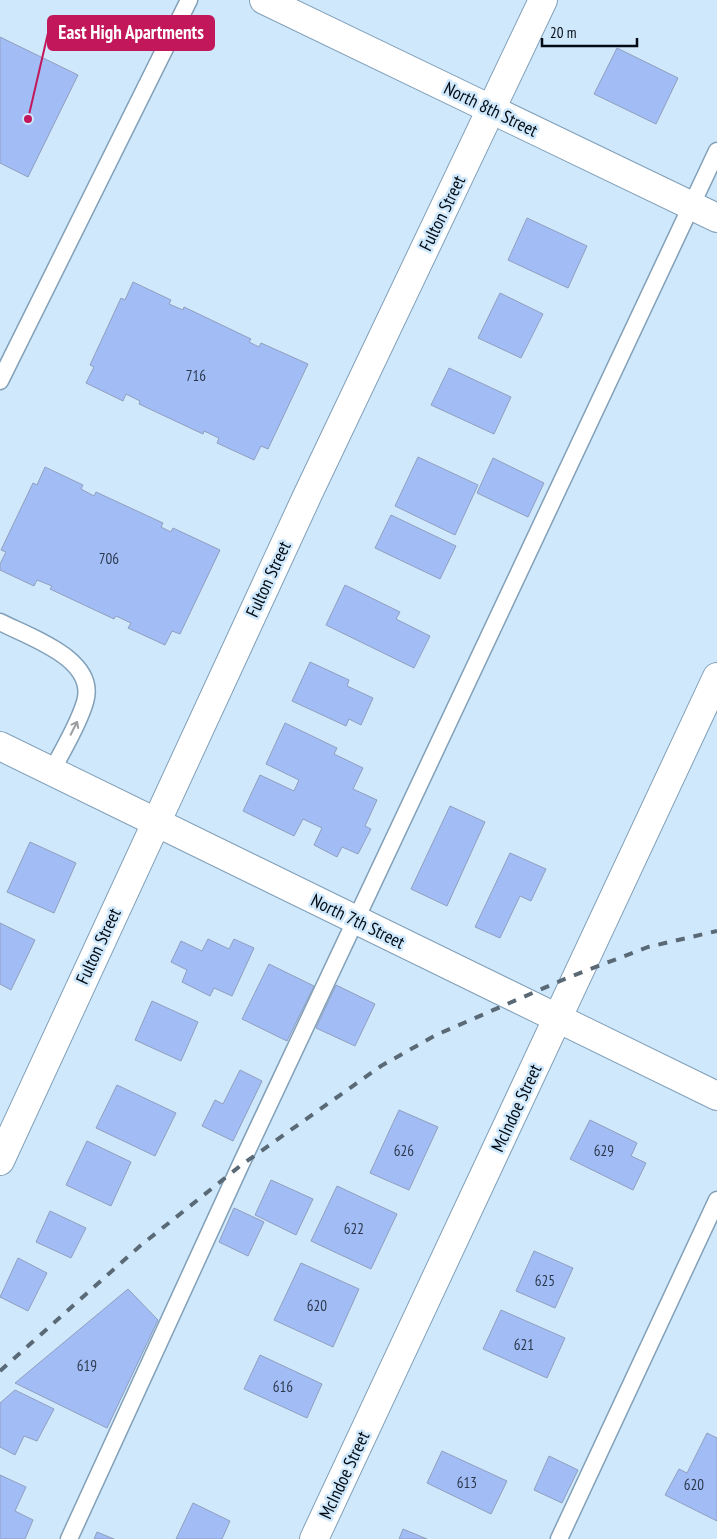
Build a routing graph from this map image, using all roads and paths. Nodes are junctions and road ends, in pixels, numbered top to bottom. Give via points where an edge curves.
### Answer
1 (188, 0) edge
2 (543, 0) edge
3 (279, 3) edge
4 (491, 109) junction
5 (717, 151) edge
6 (691, 206) junction
7 (717, 218) edge
8 (0, 381) edge
9 (0, 622) edge
10 (717, 677) edge
11 (0, 746) edge
12 (52, 771) junction
13 (154, 823) junction
14 (356, 920) junction
15 (558, 1018) junction
16 (717, 1096) edge
17 (0, 1161) edge
18 (717, 1200) edge
19 (69, 1539) edge
20 (314, 1539) edge
21 (559, 1539) edge

1 - 8 lane
2 - 4 street, Fulton Street
3 - 4 street, North 8th Street
4 - 6 street, North 8th Street
4 - 13 street, Fulton Street
5 - 6 lane
6 - 7 street, North 8th Street
6 - 14 lane
12 -> 9 lane via 86,700 84,678 65,655
10 - 15 street, McIndoe Street
11 - 12 street, North 7th Street
12 - 13 street, North 7th Street
13 - 14 street, North 7th Street
13 - 17 street, Fulton Street
14 - 15 street, North 7th Street
14 - 19 lane
15 - 16 street, North 7th Street
15 - 20 street, McIndoe Street
18 - 21 lane

